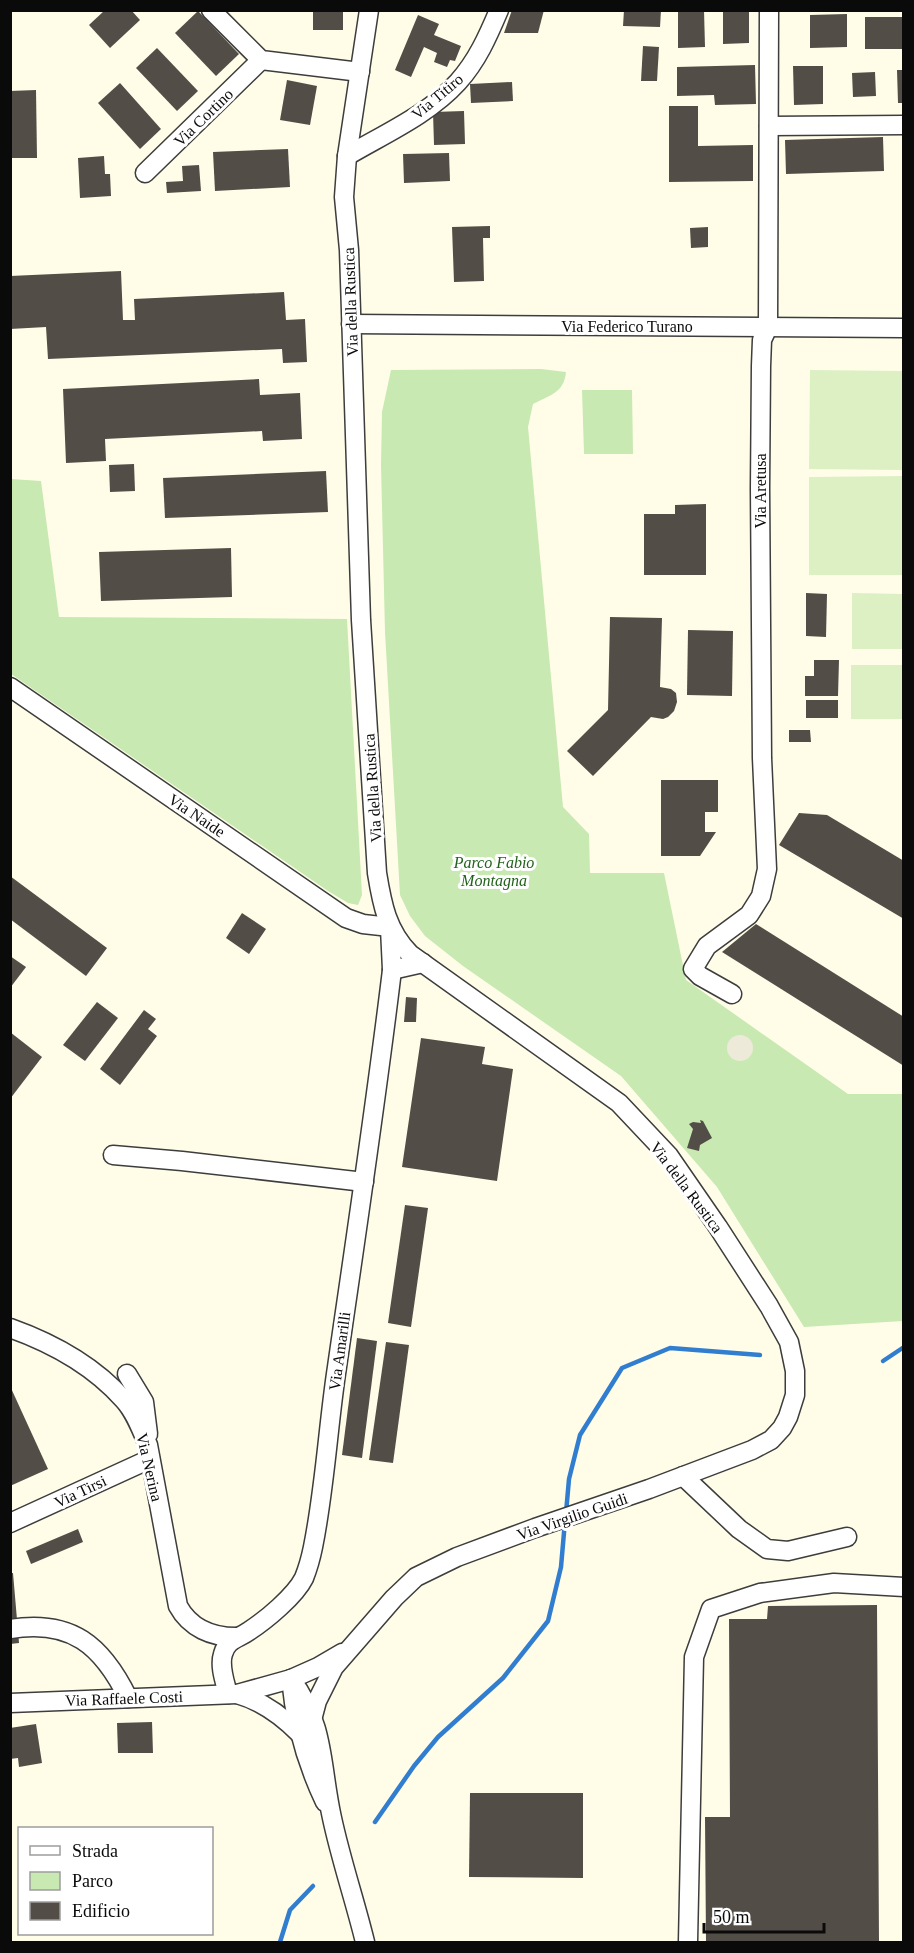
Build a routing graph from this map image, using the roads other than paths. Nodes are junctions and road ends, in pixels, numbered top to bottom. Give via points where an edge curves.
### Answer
1 (211, 10) edge
2 (369, 10) edge
3 (499, 10) edge
4 (769, 10) edge
5 (261, 60) junction
6 (360, 72) junction
7 (903, 125) edge
8 (769, 126) junction
9 (347, 156) junction
10 (145, 173) dead end
11 (351, 324) junction
12 (768, 327) junction
13 (903, 328) edge
14 (10, 687) edge
15 (390, 927) junction
16 (423, 963) junction
17 (392, 970) junction
18 (732, 994) dead end
19 (113, 1155) dead end
20 (364, 1182) junction
21 (10, 1328) edge
22 (127, 1374) dead end
23 (795, 1395) joint
24 (149, 1452) junction
25 (683, 1476) junction
26 (10, 1523) edge
27 (847, 1537) dead end
28 (903, 1587) edge
29 (10, 1629) edge
30 (199, 1629) junction
31 (236, 1637) junction
32 (350, 1648) junction
33 (221, 1662) junction
34 (291, 1679) junction
35 (232, 1694) junction
36 (128, 1698) junction
37 (10, 1703) edge
38 (313, 1716) junction
39 (299, 1733) junction
40 (332, 1817) junction
41 (366, 1942) edge
42 (688, 1942) edge

1 - 5 street
2 - 6 street, Via della Rustica
3 - 9 street, Via Titiro via 478,54 456,84 419,114
4 - 8 street, Via Aretusa
5 - 6 street
5 - 10 street, Via Cortino
6 - 9 street, Via della Rustica
7 - 8 street
8 - 12 street, Via Aretusa
9 - 11 street, Via della Rustica
11 - 12 street, Via Federico Turano
11 - 15 street, Via della Rustica via 361,620 377,873
12 - 13 street, Via Federico Turano
12 - 18 street, Via Aretusa via 762,340 760,477 762,758 767,869 761,896 750,915 707,946 693,969
14 - 15 street, Via Naide via 346,918
15 - 16 street, Via della Rustica via 403,947
15 - 17 street, Via Amarilli
16 - 17 street
16 - 23 street, Via della Rustica via 619,1104 669,1156 789,1342
17 - 20 street, Via Amarilli
19 - 20 street
20 - 31 street, Via Amarilli via 320,1505 307,1571 298,1587 274,1611
21 - 24 street, Via Nerina via 56,1347 111,1387 139,1423
22 - 24 street via 144,1402
23 - 25 street, Via Virgilio Guidi via 784,1424 771,1440
24 - 26 street, Via Tirsi
24 - 30 street, Via Nerina via 178,1606
25 - 27 street via 739,1529 767,1549 788,1551
25 - 32 street, Via Virgilio Guidi via 457,1557 416,1578
28 - 42 street via 834,1583 760,1593 711,1609 694,1657
29 - 36 street via 47,1626 84,1641 108,1663
30 - 31 street
30 - 33 street, Via Nerina via 217,1648
31 - 33 street, Via Amarilli via 226,1646
32 - 34 street, Via Virgilio Guidi
32 - 38 street, Via Virgilio Guidi via 324,1685
33 - 35 street
34 - 35 street, Via Raffaele Costi
34 - 38 street
34 - 39 street
35 - 36 street, Via Raffaele Costi
35 - 39 street, Via Raffaele Costi via 251,1698 271,1709
36 - 37 street, Via Raffaele Costi
38 - 40 street
39 - 40 street via 311,1774
40 - 41 street

